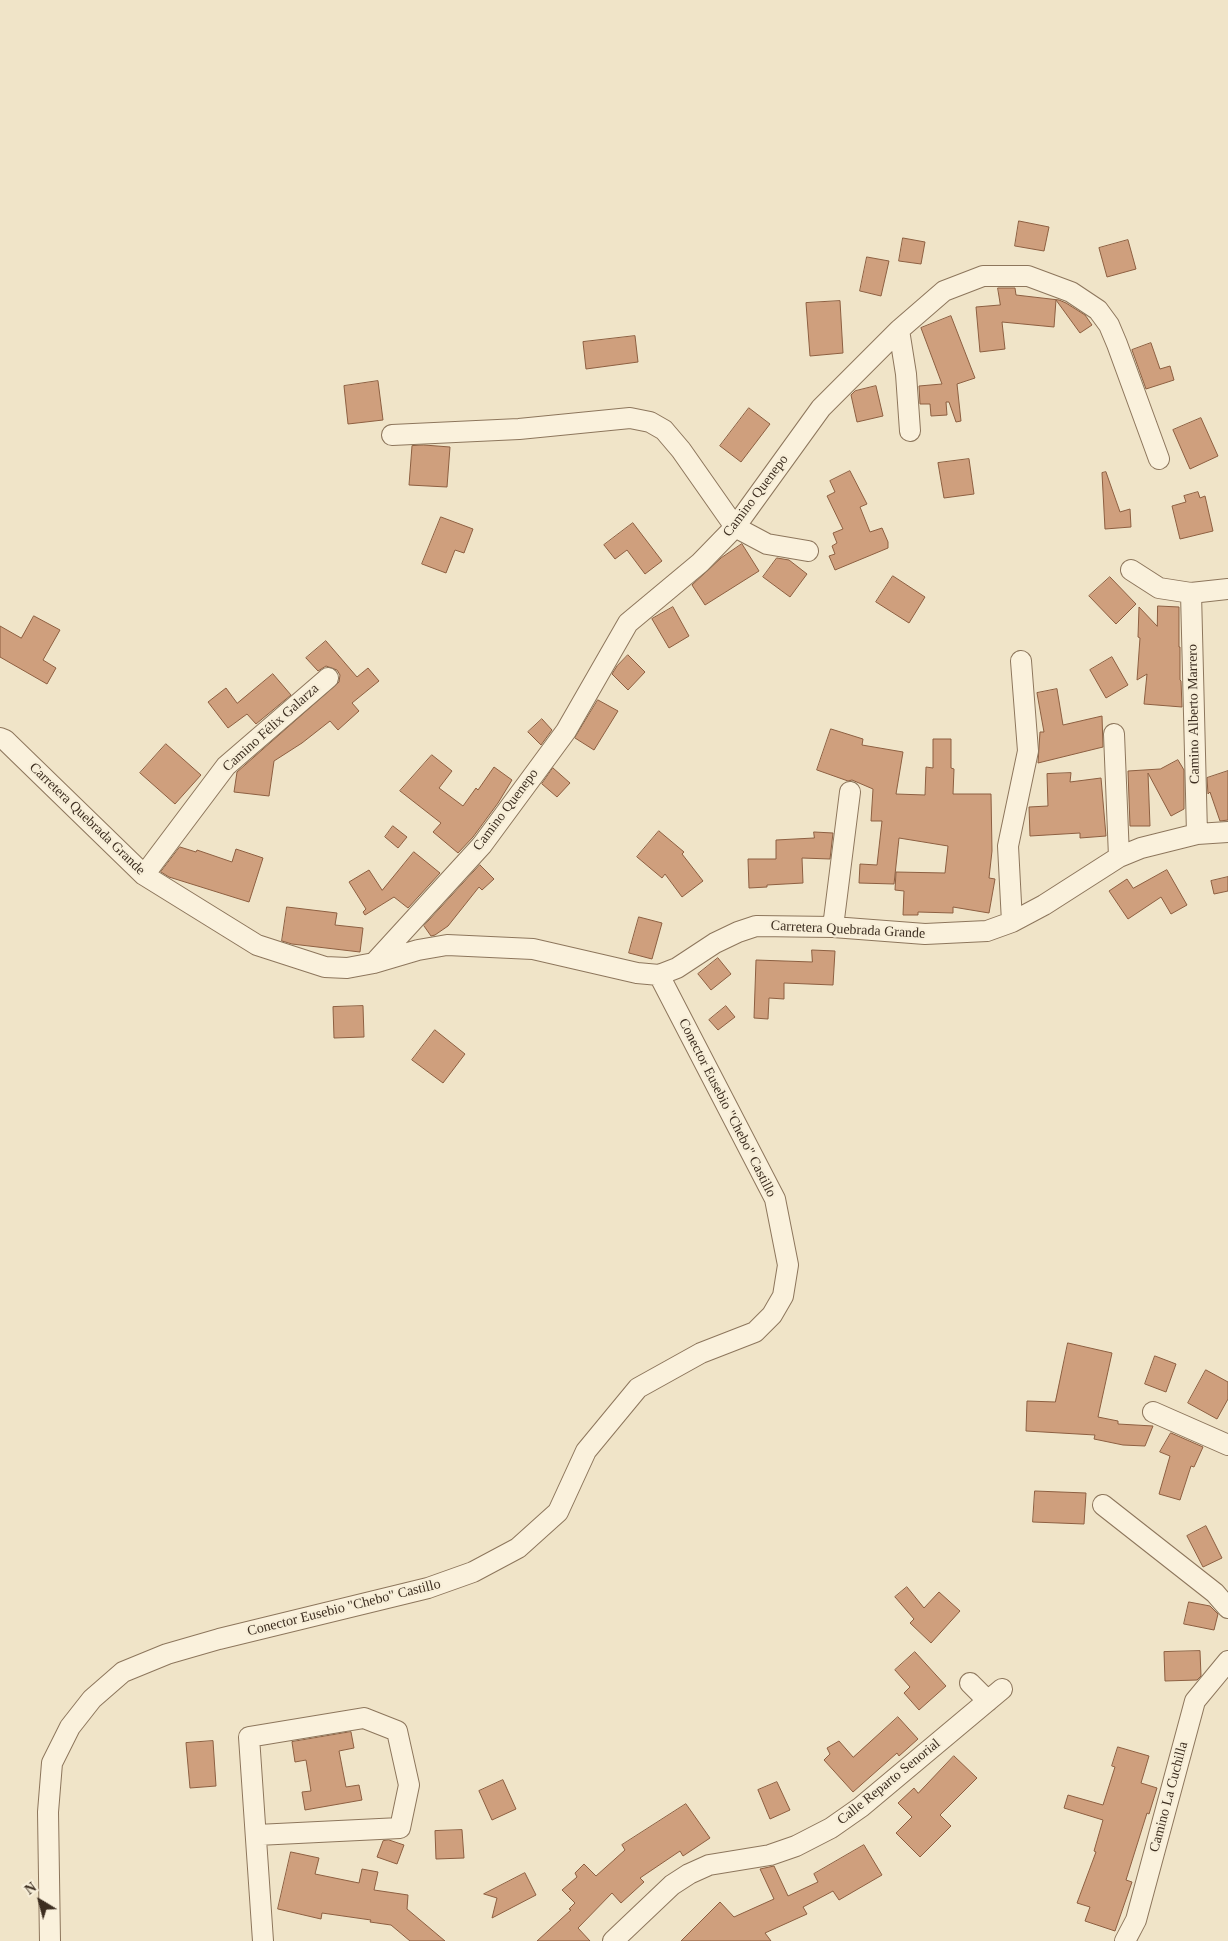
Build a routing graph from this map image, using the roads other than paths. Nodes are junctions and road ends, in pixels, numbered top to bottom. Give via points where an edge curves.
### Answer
1 (899, 330) junction
2 (910, 431) dead end
3 (392, 435) dead end
4 (1159, 459) dead end
5 (735, 528) junction
6 (808, 551) dead end
7 (1130, 570) dead end
8 (1228, 589) edge
9 (1191, 593) junction
10 (1021, 661) dead end
11 (328, 678) dead end
12 (1114, 734) dead end
13 (0, 738) edge
14 (850, 792) dead end
15 (1228, 832) edge
16 (1197, 834) junction
17 (1119, 857) junction
18 (144, 875) junction
19 (1012, 922) junction
20 (832, 927) junction
21 (374, 963) junction
22 (659, 975) junction
23 (1153, 1412) dead end
24 (1228, 1445) edge
25 (1103, 1505) dead end
26 (1228, 1608) edge
27 (1228, 1661) edge
28 (970, 1683) dead end
29 (257, 1835) junction
30 (50, 1941) edge
31 (263, 1941) edge
32 (614, 1941) edge
33 (1124, 1941) edge

1 - 2 street
1 - 4 street, Camino Quenepo via 944,291 983,276 1028,276 1071,292 1098,310 1109,325
1 - 5 street, Camino Quenepo via 821,408
3 - 5 street via 519,429 630,418 650,422 664,430 682,450
5 - 6 street via 767,544
5 - 21 street, Camino Quenepo via 700,563 628,623 566,731 482,845
7 - 9 street via 1159,588
8 - 9 street
9 - 16 street, Camino Alberto Marrero
10 - 19 street via 1028,751 1008,846
11 - 18 street, Camino Félix Galarza via 226,766
12 - 17 street
13 - 18 street, Carretera Quebrada Grande
14 - 20 street
15 - 16 street, Carretera Quebrada Grande
16 - 17 street, Carretera Quebrada Grande
17 - 19 street, Carretera Quebrada Grande via 1044,906
18 - 21 street, Carretera Quebrada Grande via 257,944 325,967 346,968
19 - 20 street, Carretera Quebrada Grande via 986,931 953,934
20 - 22 street, Carretera Quebrada Grande via 756,926 738,932 678,968
21 - 22 street, Carretera Quebrada Grande via 447,945 533,949
22 - 30 street, Conector Eusebio "Chebo" Castillo via 775,1199 788,1265 783,1296 772,1315 755,1332 702,1353 638,1388 586,1451 558,1512 518,1548 473,1572 428,1588 219,1639 167,1654 123,1672 92,1699 70,1727 52,1763 48,1812
23 - 24 street
25 - 26 street via 1216,1593
27 - 33 street, Camino La Cuchilla via 1195,1701 1136,1920
28 - 32 street, Calle Reparto Senorial via 995,1695 861,1807 831,1828 796,1846 709,1865 689,1874 672,1885
29 - 29 street via 400,1828 409,1785 397,1731 364,1718 249,1737
29 - 31 street

